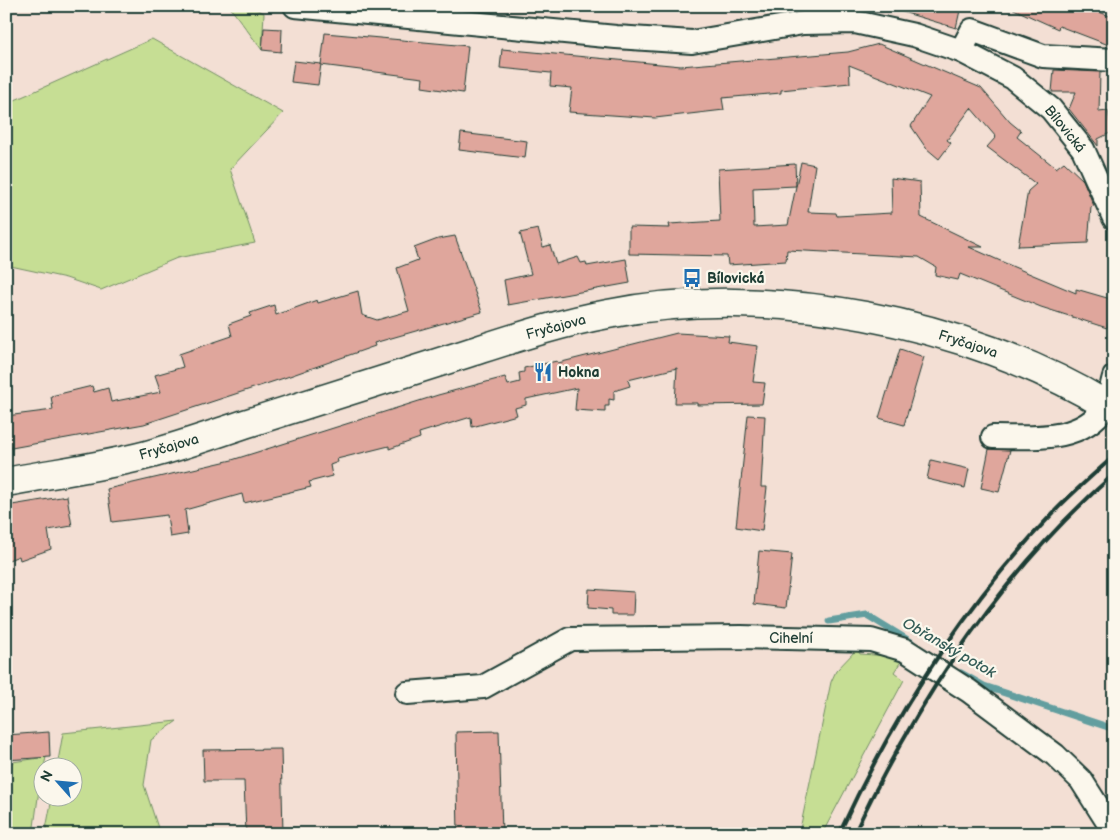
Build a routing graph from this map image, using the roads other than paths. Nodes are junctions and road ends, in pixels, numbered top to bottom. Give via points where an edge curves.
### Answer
1 (295, 6) edge
2 (961, 51) junction
3 (1114, 60) edge
4 (1114, 218) edge
5 (1114, 376) edge
6 (1106, 405) junction
7 (993, 437) dead end
8 (6, 482) edge
9 (407, 693) dead end
10 (1114, 832) edge

1 - 2 street, Bílovická via 692,42 804,23 855,22 914,35
2 - 3 street via 972,30 1043,56
2 - 4 street, Bílovická via 1013,78 1051,109 1083,149
5 - 6 street
6 - 7 street via 1090,424 1053,437
6 - 8 main road, Fryčajova via 1067,382 996,353 907,326 804,306 686,304 612,313 544,329 147,455
9 - 10 street, Cihelní via 483,687 570,640 871,640 905,650 969,691 1055,755 1080,780

